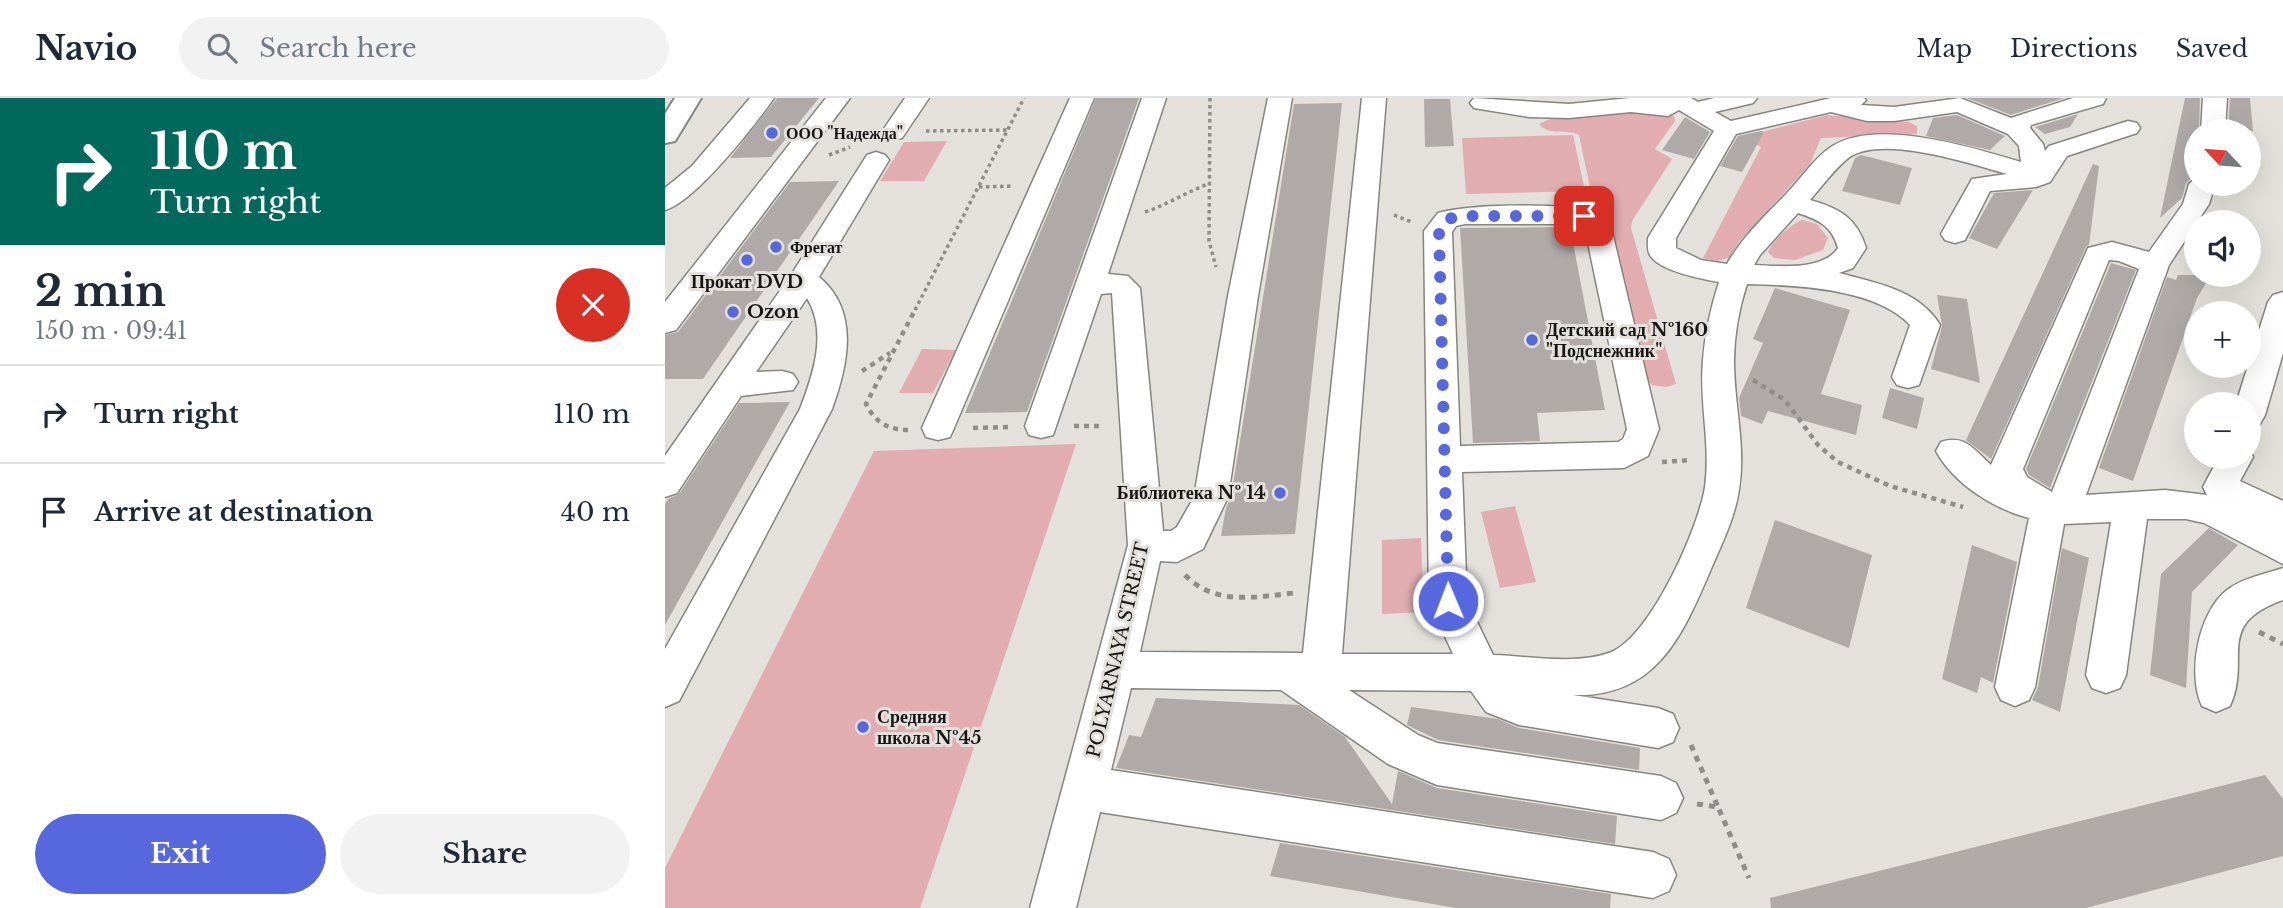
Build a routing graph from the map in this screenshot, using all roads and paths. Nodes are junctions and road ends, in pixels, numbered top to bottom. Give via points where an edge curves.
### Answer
1 (762, 98) edge
2 (838, 98) edge
3 (917, 98) edge
4 (1024, 98) edge
5 (1082, 98) edge
6 (1154, 98) edge
7 (1210, 98) edge
8 (1280, 98) edge
9 (1374, 98) edge
10 (1645, 98) edge
11 (1745, 98) edge
12 (1861, 98) edge
13 (1986, 98) edge
14 (2215, 98) edge
15 (2095, 99) edge
16 (688, 103) edge
17 (1482, 103) dead end
18 (1831, 105) junction
19 (1960, 105) junction
20 (1700, 111) junction
21 (2214, 119) edge
22 (2017, 128) junction
23 (2128, 128) dead end
24 (1727, 129) junction
25 (959, 130) dead end
26 (1008, 130) junction
27 (893, 132) dead end
28 (665, 135) edge
29 (876, 160) dead end
30 (2029, 176) junction
31 (1211, 183) junction
32 (2198, 196) edge
33 (1176, 201) dead end
34 (665, 202) edge
35 (1794, 203) junction
36 (1363, 204) junction
37 (1439, 231) junction
38 (1955, 234) dead end
39 (2155, 265) junction
40 (1735, 275) junction
41 (1800, 276) junction
42 (803, 279) junction
43 (1090, 285) junction
44 (1243, 296) junction
45 (2283, 302) edge
46 (665, 323) edge
47 (1718, 361) junction
48 (1909, 377) dead end
49 (782, 382) dead end
50 (732, 386) junction
51 (2256, 392) edge
52 (880, 424) dead end
53 (1041, 426) junction
54 (1138, 426) junction
55 (938, 428) joint
56 (1953, 451) dead end
57 (1446, 460) junction
58 (2230, 469) edge
59 (665, 483) edge
60 (2220, 487) junction
61 (2186, 505) junction
62 (2131, 506) junction
63 (1969, 508) dead end
64 (2056, 509) junction
65 (2283, 517) edge
66 (1161, 546) junction
67 (2283, 549) edge
68 (2283, 584) edge
69 (1328, 590) junction
70 (1116, 670) junction
71 (1304, 672) junction
72 (1481, 673) junction
73 (2106, 675) dead end
74 (2015, 687) dead end
75 (665, 688) edge
76 (2216, 693) dead end
77 (1658, 728) dead end
78 (1085, 788) junction
79 (1661, 798) joint
80 (1653, 875) dead end
81 (1749, 878) dead end
82 (1053, 908) edge

1 - 34 street via 701,171
2 - 46 street
3 - 27 street
4 - 26 path
5 - 55 street
6 - 43 street
7 - 31 path
8 - 44 street
9 - 36 street
10 - 20 street via 1667,99
11 - 20 street
12 - 18 street
13 - 19 street
14 - 21 street
15 - 22 street via 2021,120
16 - 28 main road
17 - 20 street via 1529,110 1631,104
18 - 19 street via 1867,114
18 - 24 street
19 - 22 street
20 - 24 street
22 - 30 street via 2035,156
23 - 30 street via 2058,151 2040,179
24 - 40 street via 1662,238 1662,252 1678,264
25 - 26 path
26 - 52 path via 866,404 870,416
29 - 42 street
30 - 35 street via 1910,143 1855,144 1840,152
30 - 38 street via 1981,184
31 - 33 path
31 - 44 path via 1212,257 1220,281
32 - 39 street
35 - 40 street via 1749,250
35 - 41 street via 1832,216 1849,232 1852,248 1843,262
36 - 37 path
36 - 69 street
37 - 57 street
37 - 57 street via 1447,219 1465,216 1597,219 1643,429 1636,447 1624,454
39 - 64 street
39 - 64 street via 2117,251 2098,254 2006,470 2015,487
40 - 41 street
40 - 47 street
41 - 48 street via 1844,284 1917,312 1924,325
42 - 50 street
42 - 75 street via 816,287 832,322 827,381 816,410
43 - 53 street
43 - 54 street, POLYARNAYA STREET via 1118,283 1126,288
44 - 66 street via 1210,497 1190,538
45 - 51 street
47 - 63 path via 1785,401 1822,449 1839,463 1932,500
47 - 72 street via 1722,489 1713,523 1668,621 1655,639 1621,669 1583,677
49 - 50 street
50 - 59 street
53 - 54 path
53 - 55 path
54 - 66 street, POLYARNAYA STREET
56 - 64 street via 1997,490 2020,502
57 - 72 street via 1448,601
58 - 60 street
60 - 61 street
60 - 65 street
61 - 62 street
61 - 67 street via 2223,516
62 - 64 street
62 - 73 street
64 - 74 street
66 - 69 path via 1204,592 1228,598
66 - 70 street, POLYARNAYA STREET
68 - 76 street via 2242,601 2227,616 2221,628
69 - 71 street
70 - 71 street
70 - 78 street, POLYARNAYA STREET
71 - 72 street
71 - 79 street via 1403,750 1437,764
72 - 77 street via 1500,699 1519,706
78 - 80 street
78 - 82 street, POLYARNAYA STREET
79 - 81 path via 1718,807

